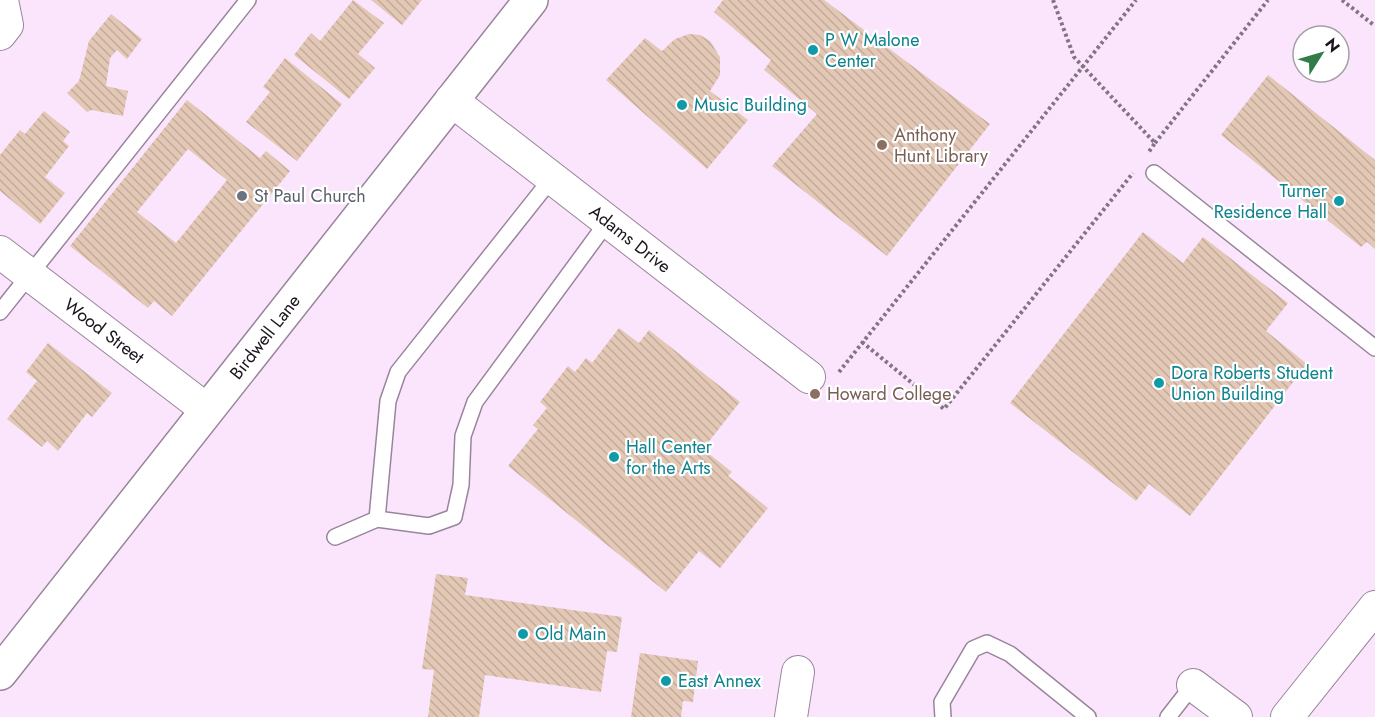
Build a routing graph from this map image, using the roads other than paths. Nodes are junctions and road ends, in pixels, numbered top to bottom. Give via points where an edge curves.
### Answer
1 (2, 0) edge
2 (248, 0) edge
3 (531, 0) edge
4 (0, 34) edge
5 (451, 100) junction
6 (1154, 173) road end
7 (552, 178) junction
8 (608, 221) junction
9 (0, 252) edge
10 (30, 275) junction
11 (0, 312) edge
12 (1375, 348) edge
13 (809, 377) road end
14 (207, 411) junction
15 (377, 519) junction
16 (334, 537) dead end
17 (1375, 607) edge
18 (798, 672) dead end
19 (0, 673) edge
20 (1192, 685) joint
21 (791, 717) edge
22 (943, 717) edge
23 (1088, 717) edge
24 (1168, 717) edge
25 (1236, 717) edge
26 (1287, 717) edge

1 - 4 street via 7,25
2 - 10 lane
3 - 5 main road, Birdwell Lane
5 - 7 street, Adams Drive
5 - 14 main road, Birdwell Lane
6 - 12 lane
7 - 8 street, Adams Drive
7 - 15 lane via 398,372 388,401
8 - 13 street, Adams Drive
8 - 15 lane via 475,402 463,436 461,485 454,517 429,526
9 - 10 street, Wood Street
10 - 11 lane
10 - 14 street, Wood Street
14 - 19 main road, Birdwell Lane
15 - 16 lane
17 - 26 street
18 - 21 street
20 - 24 lane
20 - 25 street
22 - 23 lane via 942,702 973,649 987,643 1010,654

